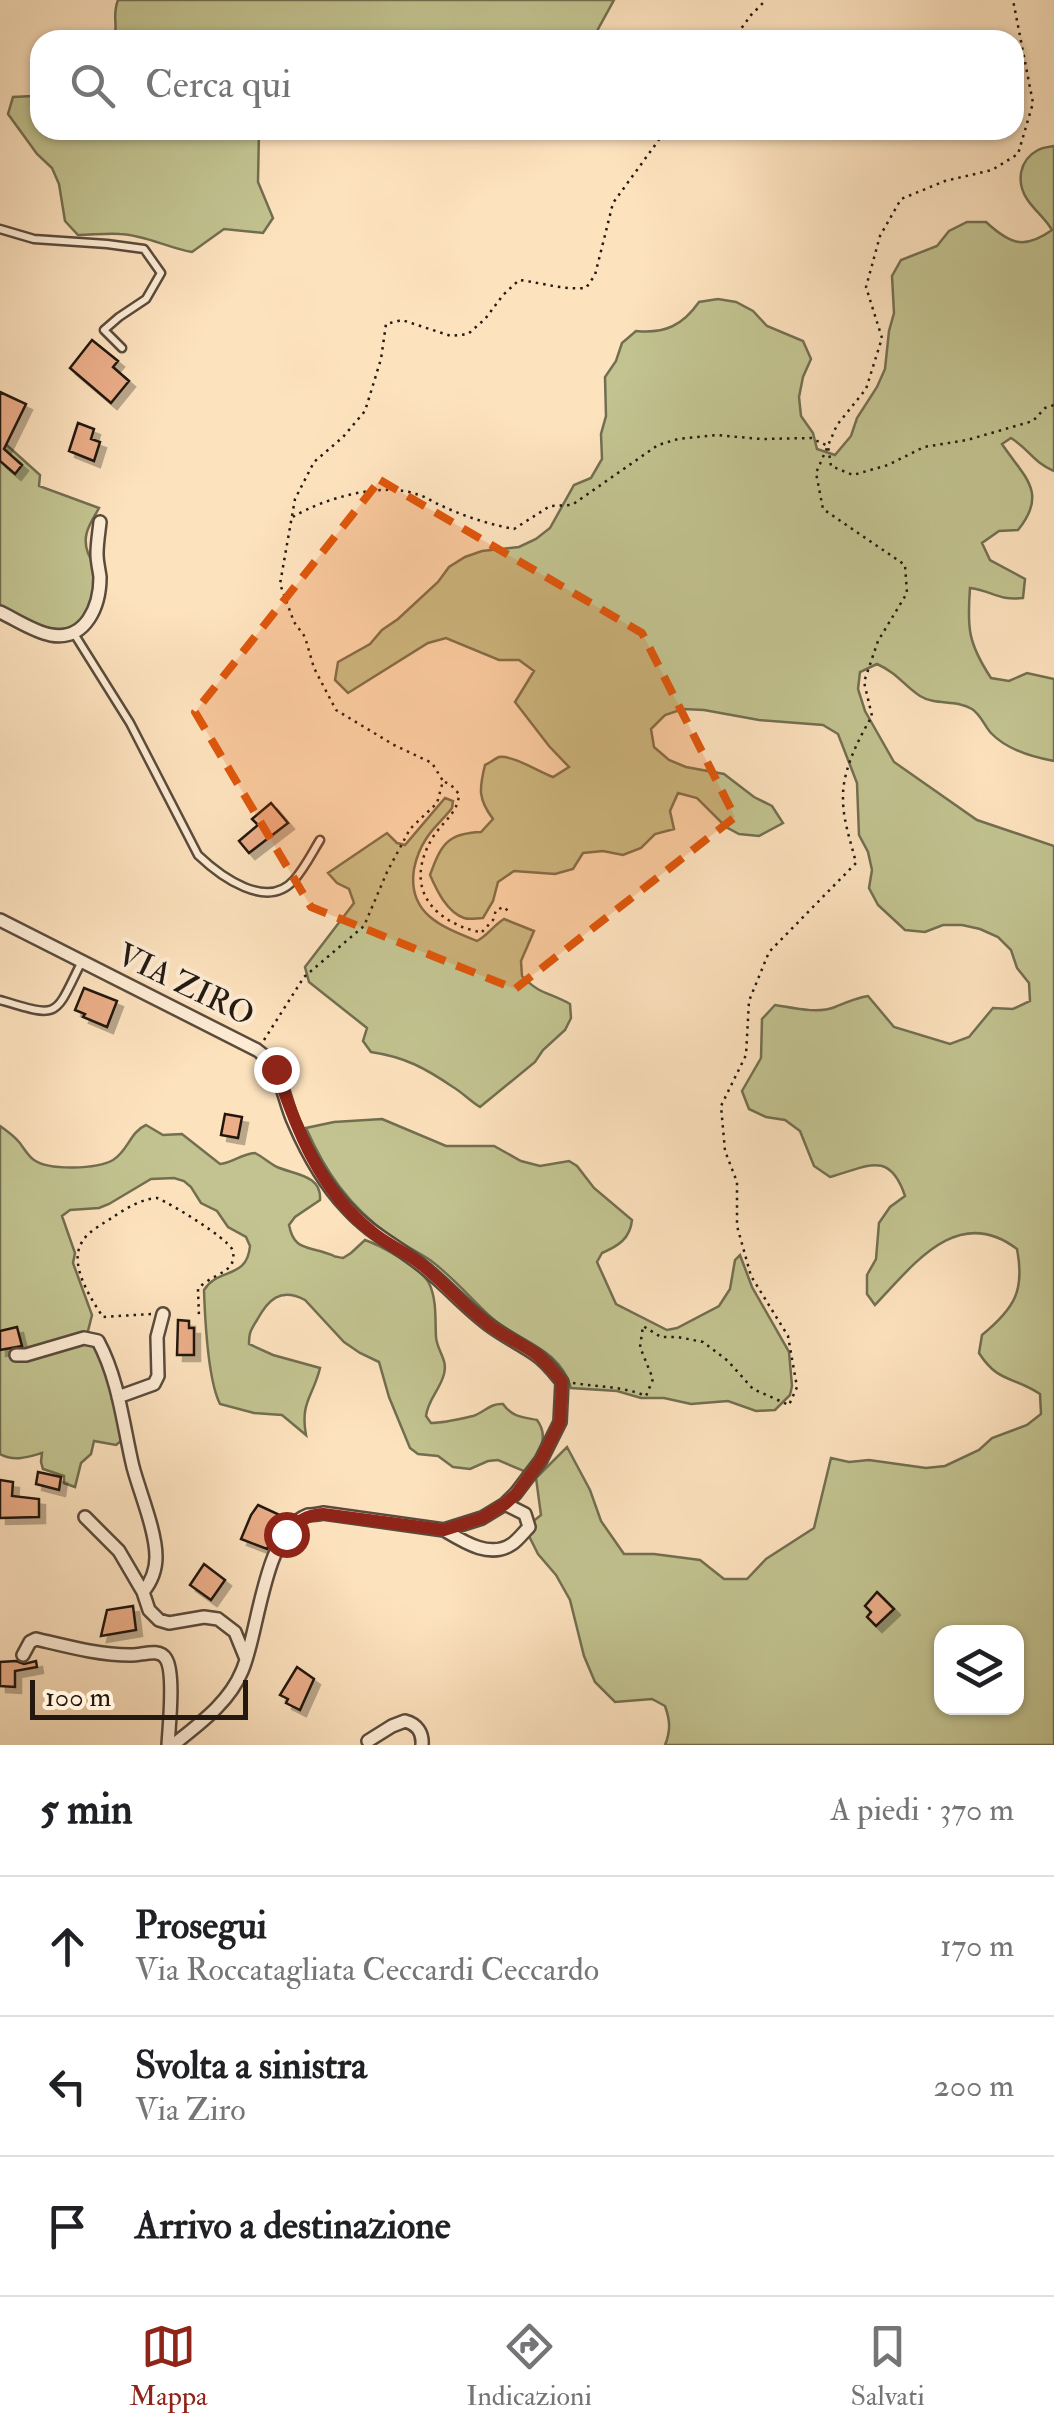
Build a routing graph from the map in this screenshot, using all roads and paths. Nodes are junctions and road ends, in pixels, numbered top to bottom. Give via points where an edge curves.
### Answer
1 (766, 0) edge
2 (1013, 0) edge
3 (740, 30) edge
4 (1019, 30) edge
5 (1024, 57) edge
6 (1024, 134) edge
7 (659, 140) edge
8 (1022, 140) edge
9 (0, 229) edge
10 (122, 348) dead end
11 (1054, 406) edge
12 (828, 446) junction
13 (291, 517) junction
14 (100, 522) dead end
15 (0, 612) edge
16 (73, 632) junction
17 (443, 782) junction
18 (320, 840) dead end
19 (509, 912) dead end
20 (0, 920) edge
21 (81, 963) junction
22 (0, 1000) edge
23 (256, 1050) junction
24 (163, 1314) joint
25 (199, 1317) dead end
26 (16, 1355) dead end
27 (562, 1382) junction
28 (118, 1397) junction
29 (505, 1504) junction
30 (85, 1517) dead end
31 (444, 1530) junction
32 (144, 1592) junction
33 (254, 1627) junction
34 (235, 1632) junction
35 (23, 1656) dead end
36 (246, 1659) junction
37 (368, 1740) dead end
38 (170, 1745) edge
39 (422, 1745) edge

1 - 3 path
2 - 4 path
5 - 6 path via 1033,103
7 - 13 path via 613,203 586,288 520,280 468,334 451,336 402,320 386,324 366,411 314,462
8 - 12 path via 1018,154 992,170 901,199 880,236 866,286 882,338 866,388
9 - 10 lane via 34,239 144,249 161,274 146,299 104,330
11 - 12 path via 1033,421 924,447 853,475 831,466
12 - 13 path via 811,438 678,439 658,445 572,505 550,506 514,530 416,493 380,488
12 - 27 path via 816,473 823,509 905,564 907,593 878,641 864,682 872,716 854,746 842,796 856,863 769,952 749,1000 746,1055 721,1106 725,1151 737,1182 737,1226 752,1276 788,1336 797,1387 790,1405 754,1388 703,1342 661,1337 644,1326 640,1347 653,1380 646,1396 624,1387
13 - 17 path via 280,584 336,710 432,763
14 - 16 street via 97,602
15 - 16 street via 51,635
16 - 18 lane via 210,866 246,889 281,890
17 - 19 path via 459,794 458,808 426,849 419,884 432,907 456,925 481,932 496,910
17 - 23 path via 437,803 410,829 386,872 364,926 304,978
20 - 21 street, VIA ZIRO
21 - 22 lane via 56,1009
21 - 23 street, VIA ZIRO
23 - 27 street, VIA ZIRO via 276,1069 294,1123 348,1210 485,1322 534,1353
24 - 25 path via 103,1317 79,1264 82,1241 95,1228 149,1198 166,1202 234,1252 230,1266 198,1289
24 - 28 street via 154,1384
26 - 28 street via 92,1338 105,1354
27 - 29 street via 554,1436
28 - 32 street via 156,1552
29 - 31 street
29 - 31 street via 525,1514 530,1526 512,1545 470,1546
30 - 32 street via 119,1551
31 - 33 street via 308,1515 286,1534 270,1565
32 - 34 street via 159,1620 218,1618
33 - 34 street
33 - 36 street
34 - 36 street
35 - 38 street via 36,1639 164,1656 171,1684
36 - 38 street via 232,1691
37 - 39 street via 405,1721 417,1728

